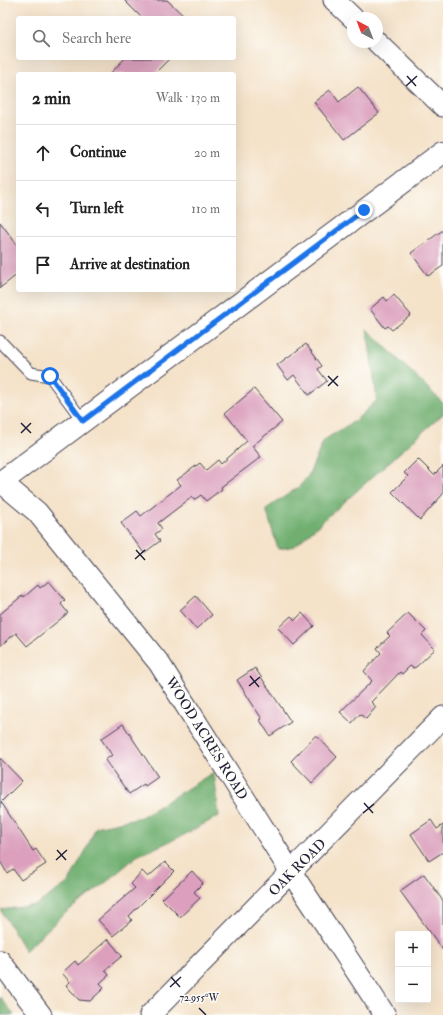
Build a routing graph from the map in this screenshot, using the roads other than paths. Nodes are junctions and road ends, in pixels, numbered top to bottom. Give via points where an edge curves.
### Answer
1 (334, 0) edge
2 (347, 12) edge
3 (383, 48) edge
4 (443, 106) edge
5 (443, 152) edge
6 (0, 341) edge
7 (83, 421) junction
8 (0, 482) edge
9 (443, 717) edge
10 (291, 872) junction
11 (0, 961) edge
12 (40, 1015) edge
13 (150, 1015) edge
14 (385, 1015) edge

1 - 2 street
3 - 4 street
5 - 7 main road
6 - 7 lane via 31,373 50,376
7 - 8 main road
8 - 10 street, WOOD ACRES ROAD via 37,512 159,663
9 - 10 street, OAK ROAD
10 - 13 street, OAK ROAD
10 - 14 street, WOOD ACRES ROAD
11 - 12 street

